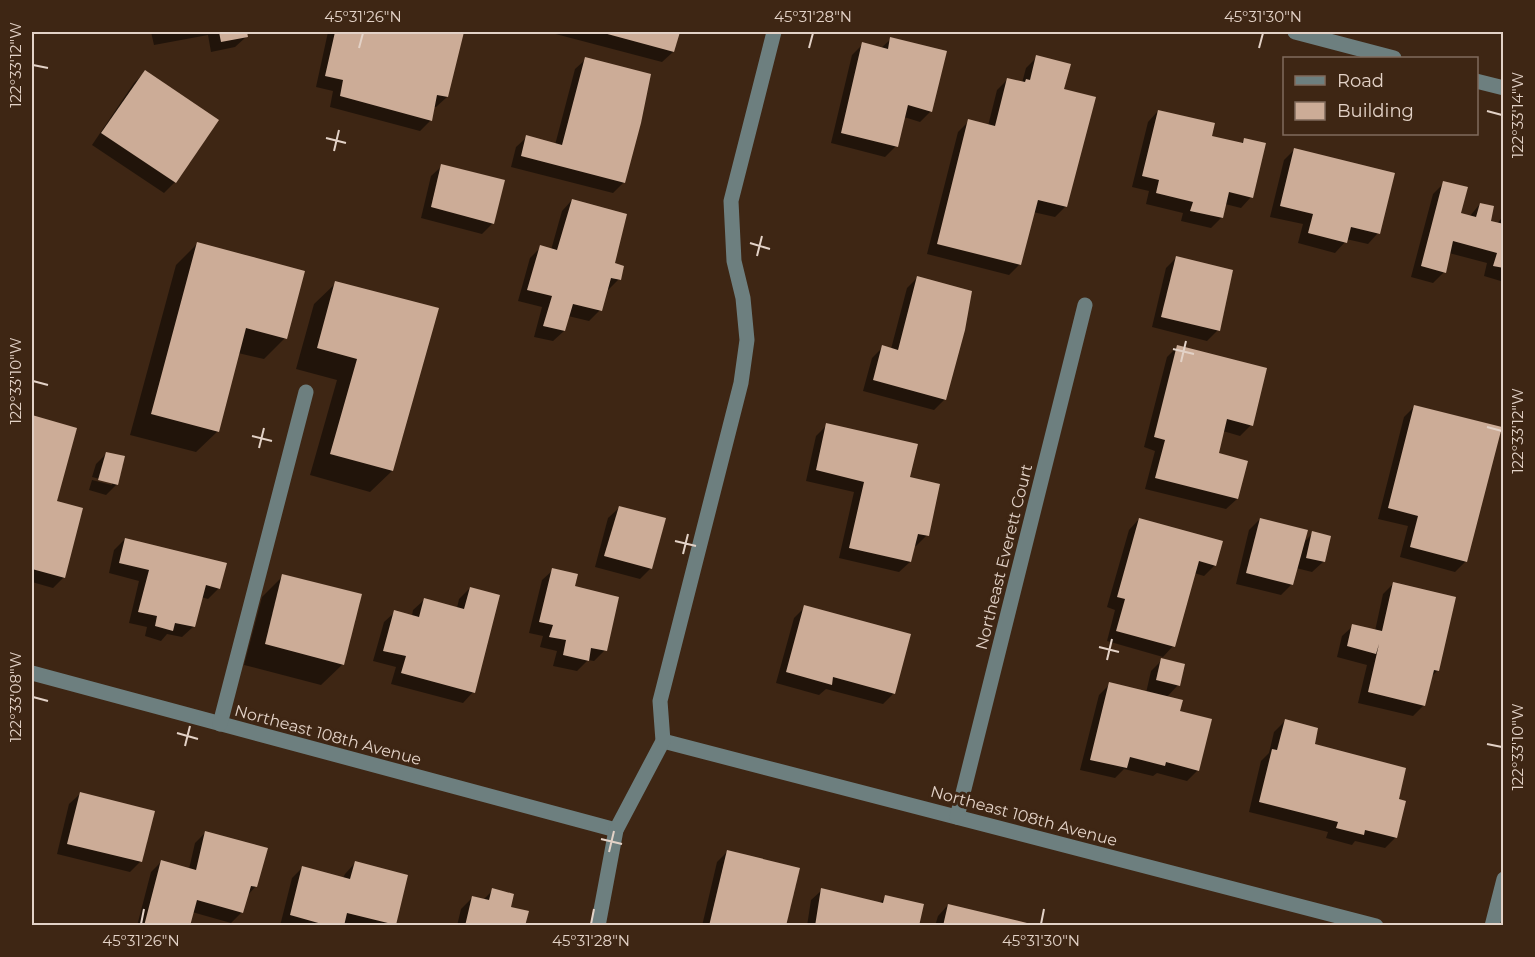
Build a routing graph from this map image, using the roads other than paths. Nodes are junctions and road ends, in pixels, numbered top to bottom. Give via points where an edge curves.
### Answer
1 (774, 32) edge
2 (1295, 32) edge
3 (1390, 57) edge
4 (1478, 82) edge
5 (1503, 88) edge
6 (1085, 305) dead end
7 (306, 392) dead end
8 (32, 674) edge
9 (220, 724) junction
10 (663, 741) junction
11 (957, 817) junction
12 (616, 830) junction
13 (1503, 879) edge
14 (598, 926) edge
15 (1376, 926) edge
16 (1492, 926) edge

1 - 10 street via 731,201 734,261 747,340 741,383 660,701
2 - 3 street
4 - 5 street
6 - 11 street, Northeast Everett Court
7 - 9 street
8 - 9 street, Northeast 108th Avenue
9 - 12 street, Northeast 108th Avenue
10 - 11 street, Northeast 108th Avenue
10 - 12 street
11 - 15 street, Northeast 108th Avenue
12 - 14 street
13 - 16 street

